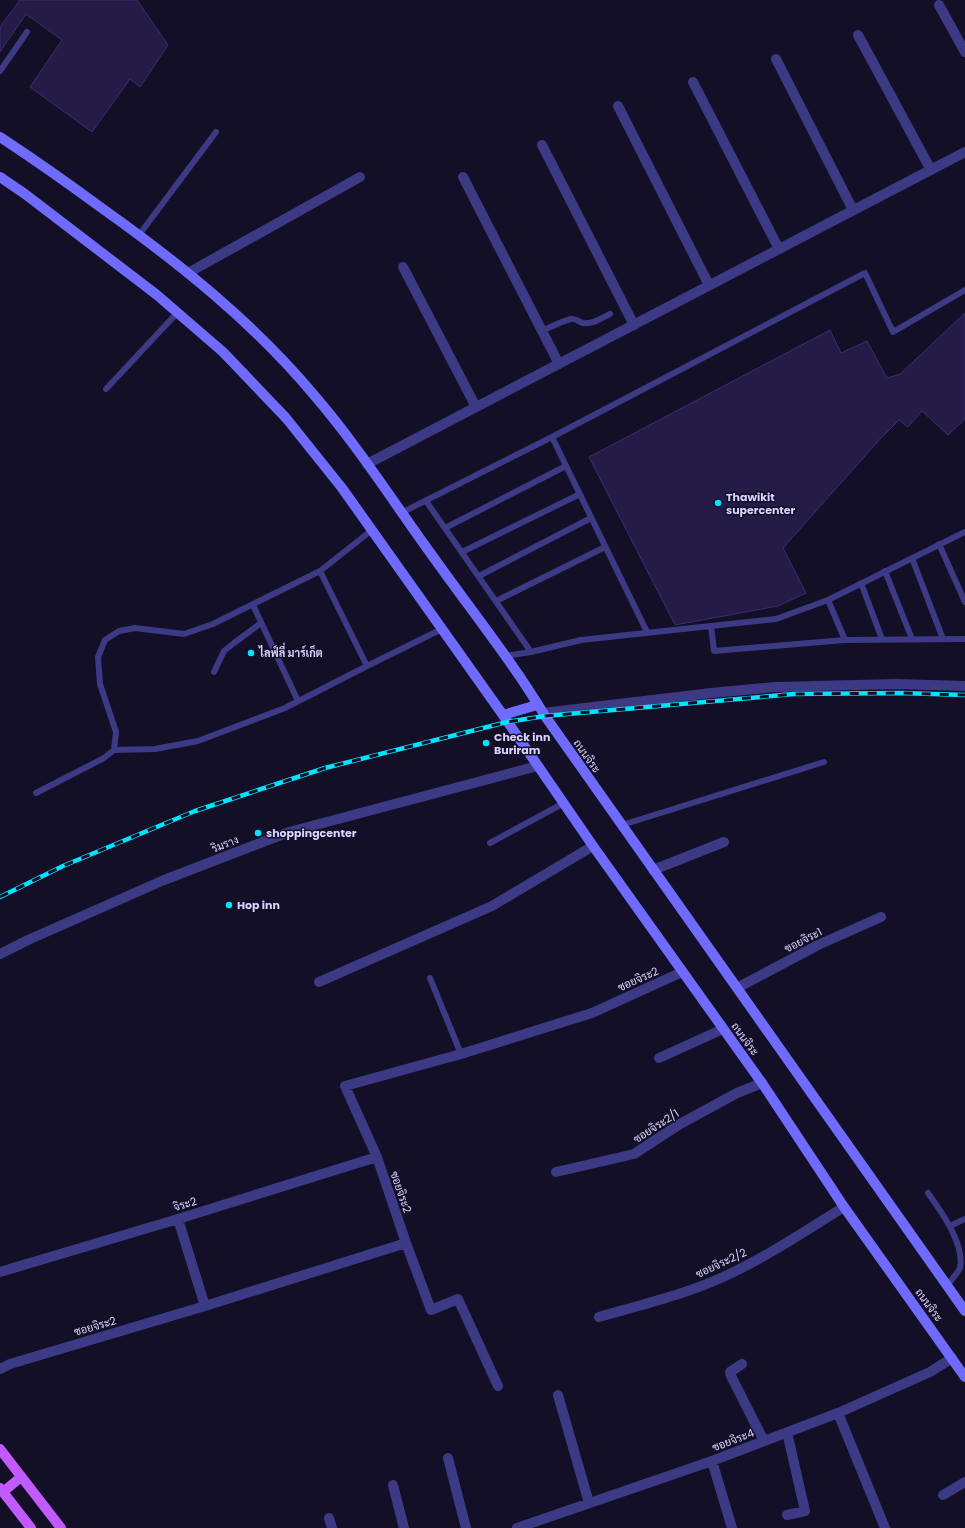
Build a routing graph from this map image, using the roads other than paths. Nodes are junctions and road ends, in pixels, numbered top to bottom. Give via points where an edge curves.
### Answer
1 (939, 5) dead end
2 (27, 32) dead end
3 (858, 35) dead end
4 (965, 52) edge
5 (776, 59) dead end
6 (0, 71) edge
7 (693, 82) dead end
8 (618, 106) dead end
9 (216, 132) dead end
10 (0, 137) edge
11 (542, 145) dead end
12 (965, 152) edge
13 (931, 170) junction
14 (0, 177) edge
15 (360, 177) dead end
16 (463, 177) dead end
17 (853, 210) junction
18 (139, 235) junction
19 (779, 249) junction
20 (403, 267) dead end
21 (188, 273) junction
22 (709, 286) junction
23 (965, 290) edge
24 (178, 312) junction
25 (610, 314) dead end
26 (634, 324) junction
27 (542, 331) junction
28 (559, 364) junction
29 (106, 389) dead end
30 (476, 407) junction
31 (552, 437) junction
32 (367, 464) junction
33 (566, 466) junction
34 (580, 494) junction
35 (426, 501) junction
36 (401, 513) junction
37 (591, 518) junction
38 (445, 528) junction
39 (372, 530) junction
40 (965, 532) edge
41 (939, 544) junction
42 (605, 547) junction
43 (462, 552) junction
44 (912, 558) junction
45 (320, 571) junction
46 (885, 571) junction
47 (479, 576) junction
48 (862, 583) junction
49 (828, 600) junction
50 (496, 601) junction
51 (965, 602) edge
52 (253, 605) junction
53 (261, 623) junction
54 (711, 626) junction
55 (442, 629) junction
56 (647, 632) junction
57 (882, 639) junction
58 (912, 639) junction
59 (943, 639) junction
60 (965, 639) edge
61 (845, 640) junction
62 (531, 652) junction
63 (505, 656) junction
64 (367, 666) junction
65 (214, 672) dead end
66 (965, 686) edge
67 (298, 701) junction
68 (537, 705) junction
69 (543, 714) junction
70 (504, 715) junction
71 (114, 750) junction
72 (824, 762) dead end
73 (538, 766) junction
74 (36, 793) dead end
75 (564, 803) junction
76 (622, 825) junction
77 (724, 842) dead end
78 (490, 843) dead end
79 (593, 846) junction
80 (653, 870) junction
81 (881, 917) dead end
82 (0, 954) edge
83 (682, 972) junction
84 (430, 978) dead end
85 (319, 982) dead end
86 (737, 988) junction
87 (723, 1029) junction
88 (461, 1054) junction
89 (659, 1058) dead end
90 (762, 1083) junction
91 (377, 1157) junction
92 (556, 1172) dead end
93 (928, 1193) dead end
94 (844, 1207) junction
95 (178, 1219) junction
96 (965, 1219) edge
97 (950, 1226) junction
98 (406, 1243) junction
99 (0, 1272) edge
100 (948, 1286) junction
101 (205, 1306) junction
102 (965, 1311) edge
103 (599, 1318) dead end
104 (952, 1358) junction
105 (742, 1364) dead end
106 (0, 1369) edge
107 (965, 1377) edge
108 (498, 1386) dead end
109 (558, 1395) dead end
110 (838, 1413) junction
111 (786, 1432) junction
112 (764, 1441) junction
113 (0, 1449) edge
114 (448, 1458) dead end
115 (712, 1461) junction
116 (21, 1477) junction
117 (965, 1482) edge
118 (393, 1485) dead end
119 (2, 1490) edge
120 (942, 1495) dead end
121 (589, 1503) junction
122 (787, 1515) dead end
123 (329, 1518) dead end
124 (31, 1528) edge
125 (61, 1528) edge
126 (332, 1528) edge
127 (404, 1528) edge
128 (466, 1528) edge
129 (517, 1528) edge
130 (732, 1528) edge
131 (885, 1528) edge

1 - 4 street
2 - 6 lane
3 - 13 street
5 - 17 street
7 - 19 street
8 - 22 street
9 - 18 lane
10 - 18 main road, ถนนจิระ
11 - 26 street
12 - 13 street
13 - 17 street
14 - 24 main road, ถนนจิระ
15 - 21 street
16 - 27 street
17 - 19 street
18 - 21 main road, ถนนจิระ
19 - 22 street
20 - 30 street
21 - 32 main road, ถนนจิระ via 260,336 314,395
22 - 26 street
23 - 31 lane via 893,332 865,273
24 - 29 lane
24 - 39 main road, ถนนจิระ via 223,352 286,418
25 - 27 lane via 588,324 571,319
26 - 28 street
27 - 28 street
28 - 30 street
30 - 32 street
31 - 33 lane
31 - 35 lane
32 - 36 main road, ถนนจิระ
33 - 34 lane
33 - 38 lane
34 - 37 lane
34 - 43 lane
35 - 36 lane
35 - 38 lane
36 - 63 main road, ถนนจิระ
37 - 42 lane
37 - 47 lane
38 - 43 lane
39 - 45 lane
39 - 55 main road, ถนนจิระ
40 - 41 lane
41 - 44 lane
41 - 51 lane
42 - 50 lane
42 - 56 lane
43 - 47 lane
44 - 46 lane
44 - 59 lane
45 - 52 lane
45 - 64 lane
46 - 48 lane
46 - 58 lane
47 - 50 lane
48 - 49 lane
48 - 57 lane
49 - 54 lane via 776,619
49 - 61 lane
50 - 62 lane
52 - 53 lane
52 - 71 lane via 213,624 184,634 135,628 119,631 105,640 98,657 100,684 116,732
53 - 65 lane via 224,651
53 - 67 lane
54 - 56 lane
54 - 61 lane via 714,651
55 - 64 lane
55 - 70 main road, ถนนจิระ
56 - 62 lane via 581,640
57 - 58 lane
57 - 61 lane
58 - 59 lane
59 - 60 lane
62 - 63 lane
63 - 68 main road, ถนนจิระ
64 - 67 lane
66 - 69 street via 896,684 776,687
67 - 71 lane via 198,742 155,749
68 - 69 main road, ถนนจิระ
68 - 70 main road
69 - 76 main road, ถนนจิระ
70 - 73 main road, ถนนจิระ
71 - 74 lane via 104,758
72 - 76 lane
73 - 75 main road, ถนนจิระ
73 - 82 street, ริมราง via 289,832 164,880
75 - 78 lane
75 - 79 main road, ถนนจิระ
76 - 80 main road, ถนนจิระ
77 - 80 street
79 - 83 main road, ถนนจิระ
79 - 85 street via 492,906
80 - 86 main road, ถนนจิระ
81 - 86 street, ซอยจิระ1 via 818,945
83 - 87 main road, ถนนจิระ
83 - 88 street, ซอยจิระ2 via 592,1013
84 - 88 lane
86 - 100 main road, ถนนจิระ
87 - 89 street
87 - 90 main road, ถนนจิระ
88 - 91 street, ซอยจิระ2 via 345,1086
90 - 92 street, ซอยจิระ2/1 via 737,1093 680,1124 634,1154
90 - 94 main road, ถนนจิระ
91 - 95 street, จิระ2
91 - 98 street, ซอยจิระ2
93 - 97 lane
94 - 103 street, ซอยจิระ2/2 via 760,1258 723,1277 678,1294
94 - 104 main road, ถนนจิระ
95 - 99 street, จิระ2
95 - 101 street
96 - 97 lane
97 - 100 lane via 959,1238 962,1255 960,1267
98 - 101 street, ซอยจิระ2
98 - 108 street via 431,1310 458,1299
100 - 102 main road, ถนนจิระ
101 - 106 street, ซอยจิระ2
104 - 107 main road, ถนนจิระ
104 - 110 street, ซอยจิระ4 via 930,1372
105 - 112 street via 730,1372 731,1376
109 - 121 street
110 - 111 street, ซอยจิระ4
110 - 131 street
111 - 112 street, ซอยจิระ4
111 - 122 street via 805,1510
112 - 115 street, ซอยจิระ4
113 - 116 main road
114 - 128 street
115 - 121 street, ซอยจิระ4
115 - 130 street
116 - 119 main road
116 - 125 main road
117 - 120 street
118 - 127 street
119 - 124 main road
121 - 129 street, ซอยจิระ4
123 - 126 street

